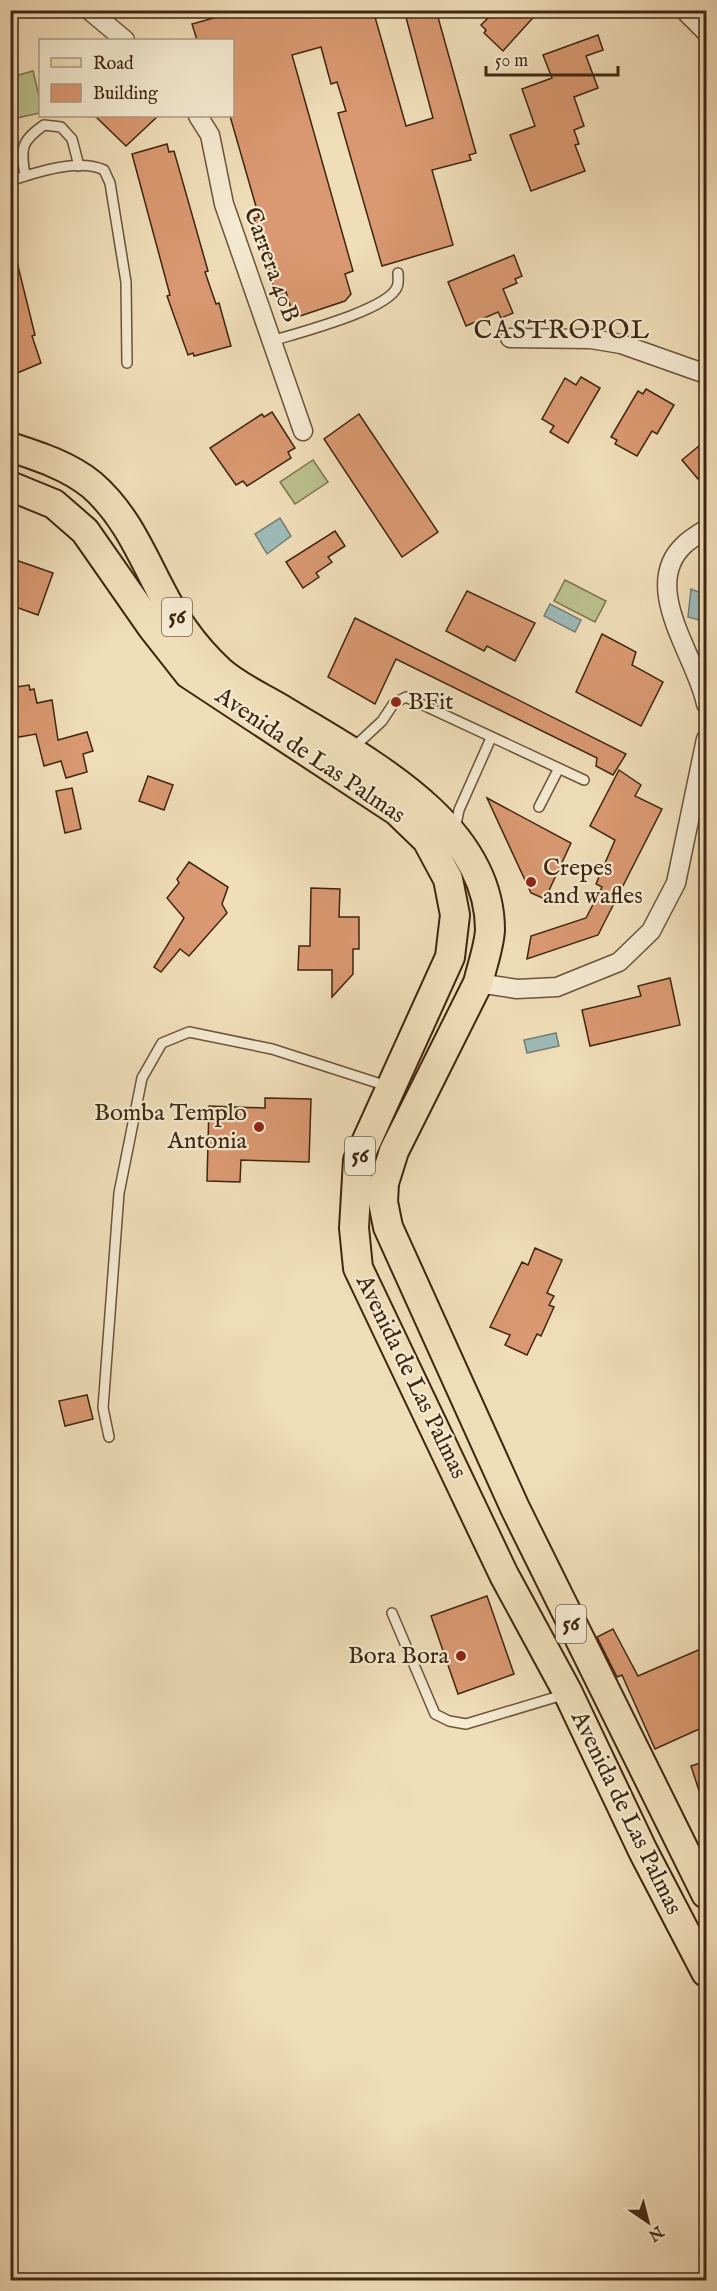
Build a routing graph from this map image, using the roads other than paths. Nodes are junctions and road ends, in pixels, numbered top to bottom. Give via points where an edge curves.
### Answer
1 (89, 10) edge
2 (684, 10) edge
3 (706, 32) edge
4 (124, 39) edge
5 (199, 117) edge
6 (79, 166) junction
7 (25, 176) junction
8 (10, 181) edge
9 (398, 273) dead end
10 (510, 338) dead end
11 (272, 341) junction
12 (127, 363) dead end
13 (706, 375) edge
14 (303, 431) dead end
15 (10, 447) edge
16 (10, 486) edge
17 (706, 529) edge
18 (706, 704) edge
19 (491, 738) junction
20 (706, 739) edge
21 (348, 751) junction
22 (558, 770) junction
23 (584, 780) dead end
24 (539, 807) dead end
25 (455, 838) junction
26 (478, 983) junction
27 (389, 1086) junction
28 (109, 1437) dead end
29 (392, 1614) dead end
30 (568, 1693) junction
31 (706, 1894) edge
32 (706, 1972) edge

1 - 4 street
2 - 3 street
5 - 11 street, Carrera 40B via 210,135 224,204
6 - 7 lane
6 - 7 lane via 72,139 61,127 44,125 27,136 22,152
6 - 12 lane via 94,165 105,170 110,183 126,282
7 - 8 lane
9 - 11 lane via 397,287 386,299 364,311
10 - 13 street via 591,339 621,344
11 - 14 street, Carrera 40B
15 - 21 main road, Avenida de Las Palmas / 56 via 72,472 92,485 136,542 184,629 221,672
16 - 27 main road, Avenida de Las Palmas / 56 via 54,504 85,531 189,674 397,811 427,840 448,879 455,915 450,957 409,1052
17 - 18 street via 683,546 667,574 671,614 702,682
19 - 21 lane via 406,697
19 - 22 lane
19 - 25 lane via 459,810
20 - 26 street via 676,883 651,931 619,962 557,987 517,989
21 - 25 main road, Avenida de Las Palmas / 56 via 417,799
22 - 23 lane
22 - 24 lane
25 - 26 main road, Avenida de Las Palmas / 56 via 483,890 490,930
26 - 31 main road, Avenida de Las Palmas / 56 via 394,1151 384,1183 388,1227 519,1518
27 - 28 lane via 272,1049 189,1032 162,1043 142,1078 119,1193 103,1407
27 - 30 main road, Avenida de Las Palmas / 56 via 358,1160 354,1228 358,1268 504,1575
29 - 30 lane via 435,1714 449,1721 466,1724
30 - 32 main road, Avenida de Las Palmas / 56

